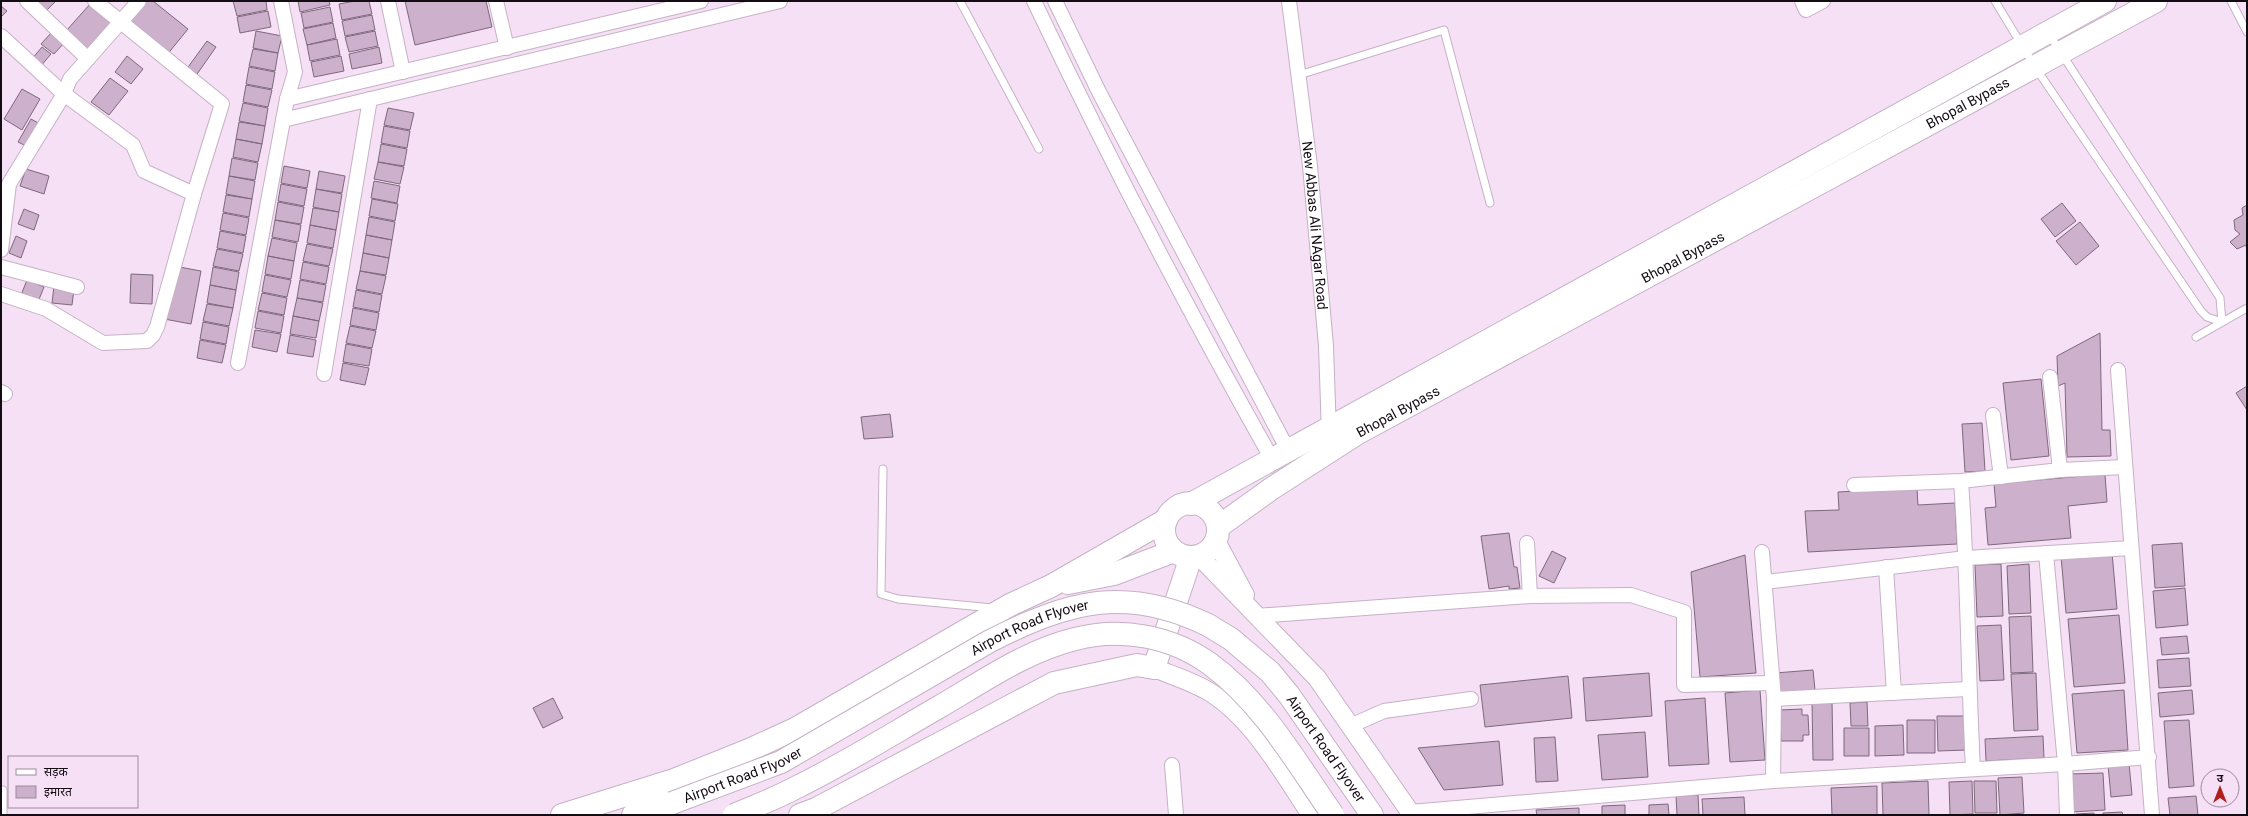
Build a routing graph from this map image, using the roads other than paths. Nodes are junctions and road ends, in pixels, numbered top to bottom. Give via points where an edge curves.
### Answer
1 (27, 1) edge
2 (95, 1) edge
3 (139, 1) edge
4 (281, 1) edge
5 (388, 1) edge
6 (496, 1) edge
7 (701, 1) edge
8 (780, 1) edge
9 (960, 1) edge
10 (1034, 1) edge
11 (1055, 1) edge
12 (1289, 1) edge
13 (1802, 1) edge
14 (1823, 1) edge
15 (1995, 1) edge
16 (2105, 1) edge
17 (2156, 1) edge
18 (2231, 1) edge
19 (120, 22) junction
20 (2048, 32) junction
21 (2247, 32) edge
22 (1, 36) edge
23 (2022, 46) junction
24 (507, 48) junction
25 (2063, 52) junction
26 (88, 59) junction
27 (2035, 67) junction
28 (404, 72) junction
29 (1299, 75) junction
30 (64, 94) junction
31 (287, 99) junction
32 (370, 99) junction
33 (283, 120) junction
34 (1039, 149) dead end
35 (5, 182) edge
36 (194, 194) junction
37 (1490, 203) dead end
38 (2, 228) edge
39 (1, 250) edge
40 (1, 267) edge
41 (77, 287) dead end
42 (1, 294) edge
43 (2247, 308) edge
44 (2222, 322) junction
45 (2196, 337) dead end
46 (238, 363) dead end
47 (2118, 370) dead end
48 (324, 374) dead end
49 (2050, 377) dead end
50 (1993, 415) dead end
51 (1328, 428) junction
52 (1332, 450) junction
53 (1280, 454) junction
54 (2125, 467) junction
55 (882, 469) dead end
56 (2060, 470) junction
57 (2001, 477) junction
58 (1960, 481) junction
59 (1854, 485) dead end
60 (1191, 504) junction
61 (1166, 520) junction
62 (1217, 534) junction
63 (1527, 543) dead end
64 (2131, 548) junction
65 (1762, 552) dead end
66 (2046, 553) junction
67 (1186, 555) junction
68 (1966, 558) junction
69 (1886, 568) junction
70 (1765, 582) junction
71 (1051, 586) junction
72 (1530, 596) junction
73 (1010, 605) junction
74 (1256, 616) junction
75 (1145, 667) junction
76 (1772, 683) junction
77 (1968, 689) junction
78 (1894, 692) junction
79 (1471, 699) dead end
80 (1774, 699) junction
81 (1350, 726) junction
82 (2149, 757) junction
83 (2065, 764) junction
84 (1172, 765) dead end
85 (1973, 769) junction
86 (1773, 782) junction
87 (3, 790) dead end
88 (593, 811) edge
89 (811, 813) edge
90 (1440, 813) edge
91 (1411, 814) edge
92 (3, 815) edge
93 (562, 815) edge
94 (633, 815) edge
95 (734, 815) edge
96 (1176, 815) edge
97 (1311, 815) edge
98 (1333, 815) edge
99 (1372, 815) edge
100 (2067, 815) edge
101 (2152, 815) edge

1 - 26 street
2 - 19 street
3 - 19 street
4 - 31 street via 295,72
5 - 28 street
6 - 24 street
7 - 24 street
8 - 32 street
9 - 34 lane
10 - 53 street via 1091,121 1196,325
11 - 53 street
12 - 29 street, New Abbas Ali NAgar Road
13 - 14 street via 1806,10
15 - 23 lane
16 - 20 main road, Bhopal Bypass
17 - 25 main road, Bhopal Bypass
18 - 21 lane
19 - 26 street
19 - 36 street via 222,104
20 - 23 main road, Bhopal Bypass
20 - 25 lane
22 - 30 street
23 - 27 lane
23 - 51 main road, Bhopal Bypass
24 - 28 street
25 - 27 main road, Bhopal Bypass
25 - 44 lane via 2220,298
26 - 30 street via 70,79
27 - 44 lane via 2201,311
27 - 52 main road, Bhopal Bypass via 1358,433
28 - 31 street
29 - 37 lane via 1444,30
29 - 51 street, New Abbas Ali NAgar Road via 1326,338
30 - 35 street
30 - 36 street via 133,145 144,171
31 - 33 street
32 - 33 street
32 - 48 street
33 - 46 street
35 - 38 street
36 - 42 street via 157,327 146,341 103,343 46,309
38 - 39 street
40 - 41 street
43 - 44 lane
44 - 45 lane
47 - 54 street
49 - 56 street
50 - 57 street
51 - 52 street, New Abbas Ali NAgar Road
51 - 53 main road, Bhopal Bypass
52 - 62 main road, Bhopal Bypass via 1271,489
53 - 60 main road, Bhopal Bypass
54 - 56 street
54 - 64 street
55 - 73 lane via 881,594 898,599 989,608
56 - 57 street
57 - 58 street
58 - 59 street
58 - 68 street
60 - 61 main road via 1176,508
60 - 62 main road via 1206,508 1216,520
61 - 67 main road via 1165,537
61 - 71 main road
62 - 67 main road via 1212,548
62 - 74 street
63 - 72 street
64 - 66 street
64 - 82 street
65 - 70 street
66 - 68 street
66 - 83 street
67 - 71 main road via 1114,574
67 - 74 street
67 - 75 main road
68 - 69 street
68 - 77 street
69 - 70 street
69 - 78 street
70 - 76 street
71 - 73 main road
72 - 74 street
72 - 76 street via 1631,595 1684,612 1684,685
73 - 88 main road via 795,729 749,750
74 - 81 street via 1317,678
75 - 89 main road via 1054,683
75 - 97 street via 1207,690 1226,705 1270,754
76 - 80 street
77 - 78 street
77 - 85 street
78 - 80 street
79 - 81 street via 1384,711
80 - 86 street
81 - 91 street
82 - 83 street
82 - 101 street
83 - 85 street
83 - 100 street
84 - 96 street
85 - 86 street
86 - 90 street via 1455,807
87 - 92 lane
88 - 93 main road
90 - 91 street
94 - 99 main road, Airport Road Flyover, bridge via 781,762 990,641 1024,625 1078,606 1113,601 1132,601 1166,607 1208,625 1231,639 1270,672 1289,695
95 - 98 main road, Airport Road Flyover, bridge via 810,781 1034,654 1076,639 1127,634 1145,636 1191,653 1239,688 1264,716

